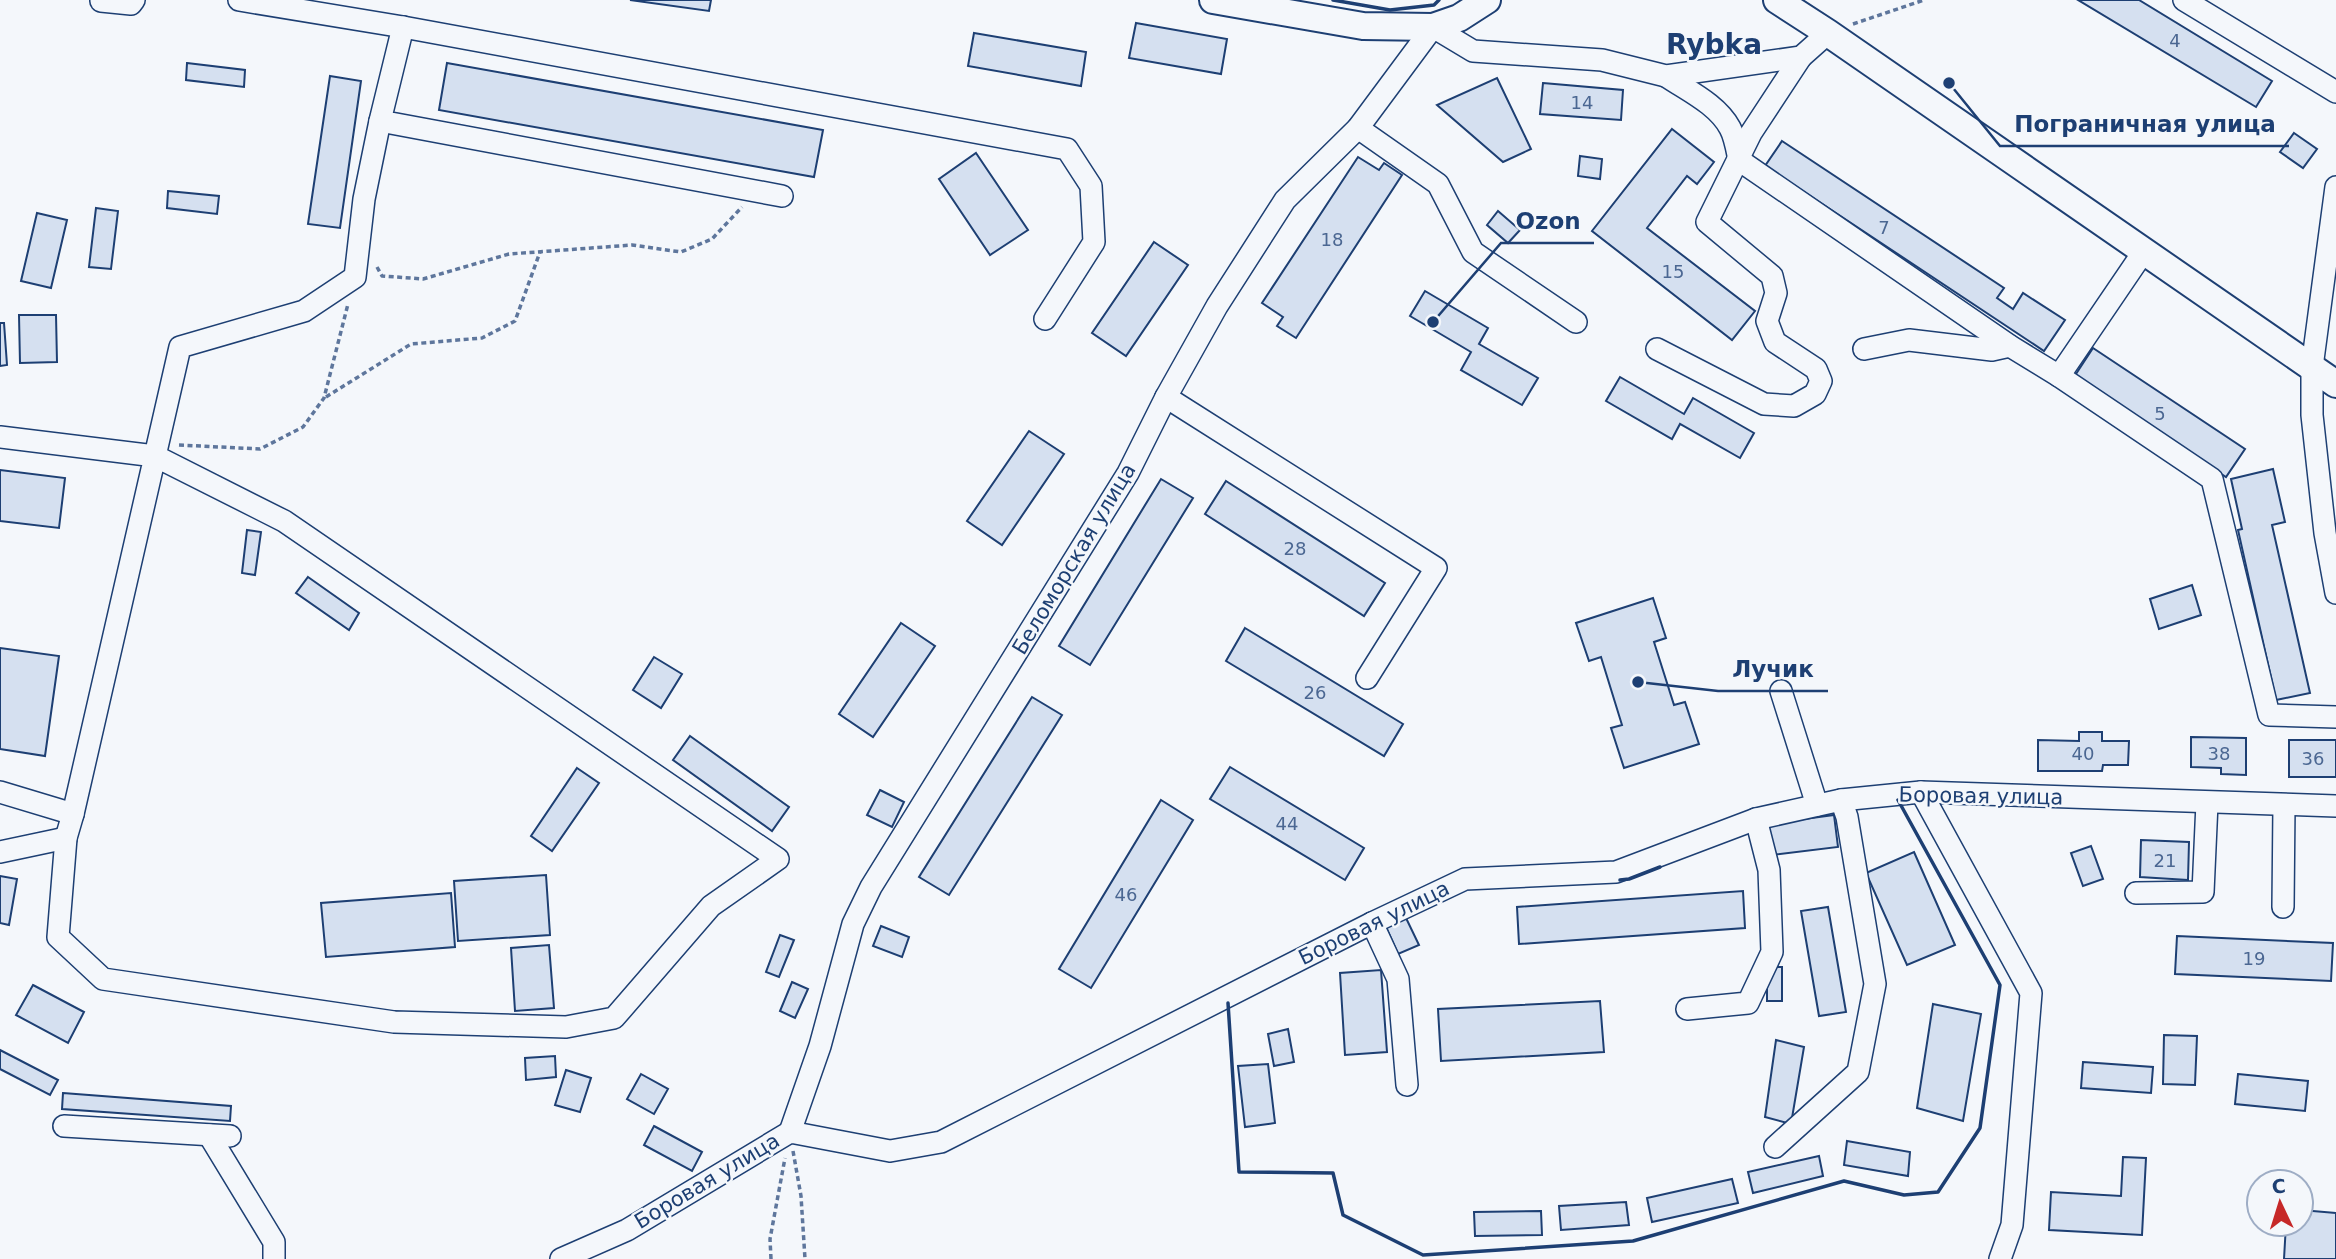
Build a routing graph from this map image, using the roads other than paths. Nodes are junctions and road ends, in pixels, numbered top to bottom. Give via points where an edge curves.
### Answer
1 (134, 0) edge
2 (239, 0) edge
3 (1213, 0) edge
4 (1487, 0) edge
5 (1777, 0) edge
6 (2185, 0) edge
7 (101, 1) edge
8 (403, 27) junction
9 (1433, 27) junction
10 (1828, 33) junction
11 (1801, 57) junction
12 (1666, 76) junction
13 (2336, 92) edge
14 (380, 121) junction
15 (1358, 128) junction
16 (1740, 160) junction
17 (2336, 187) edge
18 (782, 196) dead end
19 (2144, 251) junction
20 (1045, 319) dead end
21 (1576, 322) dead end
22 (2010, 346) junction
23 (1657, 349) dead end
24 (1864, 349) dead end
25 (2312, 367) junction
26 (2059, 376) junction
27 (2336, 384) edge
28 (1166, 397) junction
29 (0, 437) edge
30 (155, 456) junction
31 (2331, 537) edge
32 (2336, 593) edge
33 (1367, 678) dead end
34 (1781, 691) dead end
35 (2336, 717) edge
36 (0, 792) edge
37 (1921, 792) junction
38 (1841, 800) junction
39 (2207, 803) junction
40 (1817, 805) junction
41 (2284, 805) junction
42 (2336, 806) edge
43 (73, 814) junction
44 (1756, 819) junction
45 (66, 838) junction
46 (0, 852) edge
47 (2136, 893) dead end
48 (2283, 907) dead end
49 (1372, 923) junction
50 (1687, 1009) dead end
51 (1406, 1085) dead end
52 (64, 1126) dead end
53 (790, 1132) junction
54 (1774, 1147) dead end
55 (274, 1259) edge
56 (561, 1259) edge
57 (2000, 1259) edge

1 - 7 street via 131,4
2 - 8 street
3 - 9 main road via 1363,26
4 - 9 main road via 1459,18
5 - 10 main road
6 - 13 street
8 - 14 street
8 - 20 street via 1067,149 1091,186 1094,242
9 - 12 street via 1474,51 1602,60
9 - 15 street, Беломорская улица
10 - 11 street
10 - 19 main road
11 - 12 street
11 - 16 street via 1751,133
12 - 16 street via 1722,116 1732,130
14 - 18 street
14 - 30 street via 355,277 304,311 180,347
15 - 21 street via 1438,184 1473,252
15 - 28 street, Беломорская улица via 1285,200
16 - 22 street
16 - 23 street via 1707,222 1772,276 1776,293 1767,321 1774,342 1816,369 1821,381 1815,394 1794,406 1764,404
17 - 25 street
19 - 25 main road
19 - 26 street
22 - 24 street via 1992,350 1909,340
22 - 26 street
25 - 27 main road
25 - 31 street via 2312,415
26 - 35 street via 2212,479 2269,715
28 - 33 street via 1436,568
28 - 53 street, Беломорская улица via 1128,473 853,923 820,1046
29 - 30 street
30 - 43 street
30 - 45 street via 284,521 778,859 710,906 614,1018 552,1027 394,1022 103,979 58,937
31 - 32 street
34 - 40 street
36 - 43 street
37 - 38 street, Боровая улица
37 - 39 street, Боровая улица
37 - 57 street via 2031,993 2012,1225
38 - 40 street, Боровая улица
38 - 54 street via 1875,984 1858,1072
39 - 41 street, Боровая улица
39 - 47 street via 2203,892
40 - 44 street, Боровая улица
41 - 42 street, Боровая улица
41 - 48 street
43 - 45 street
44 - 49 street, Боровая улица via 1616,872 1465,879
44 - 50 street via 1769,870 1772,953 1748,1003
45 - 46 street
49 - 51 street via 1398,979
49 - 53 street, Боровая улица via 941,1142 890,1151
52 - 55 street via 220,1135 274,1242
53 - 56 street, Боровая улица via 627,1230

